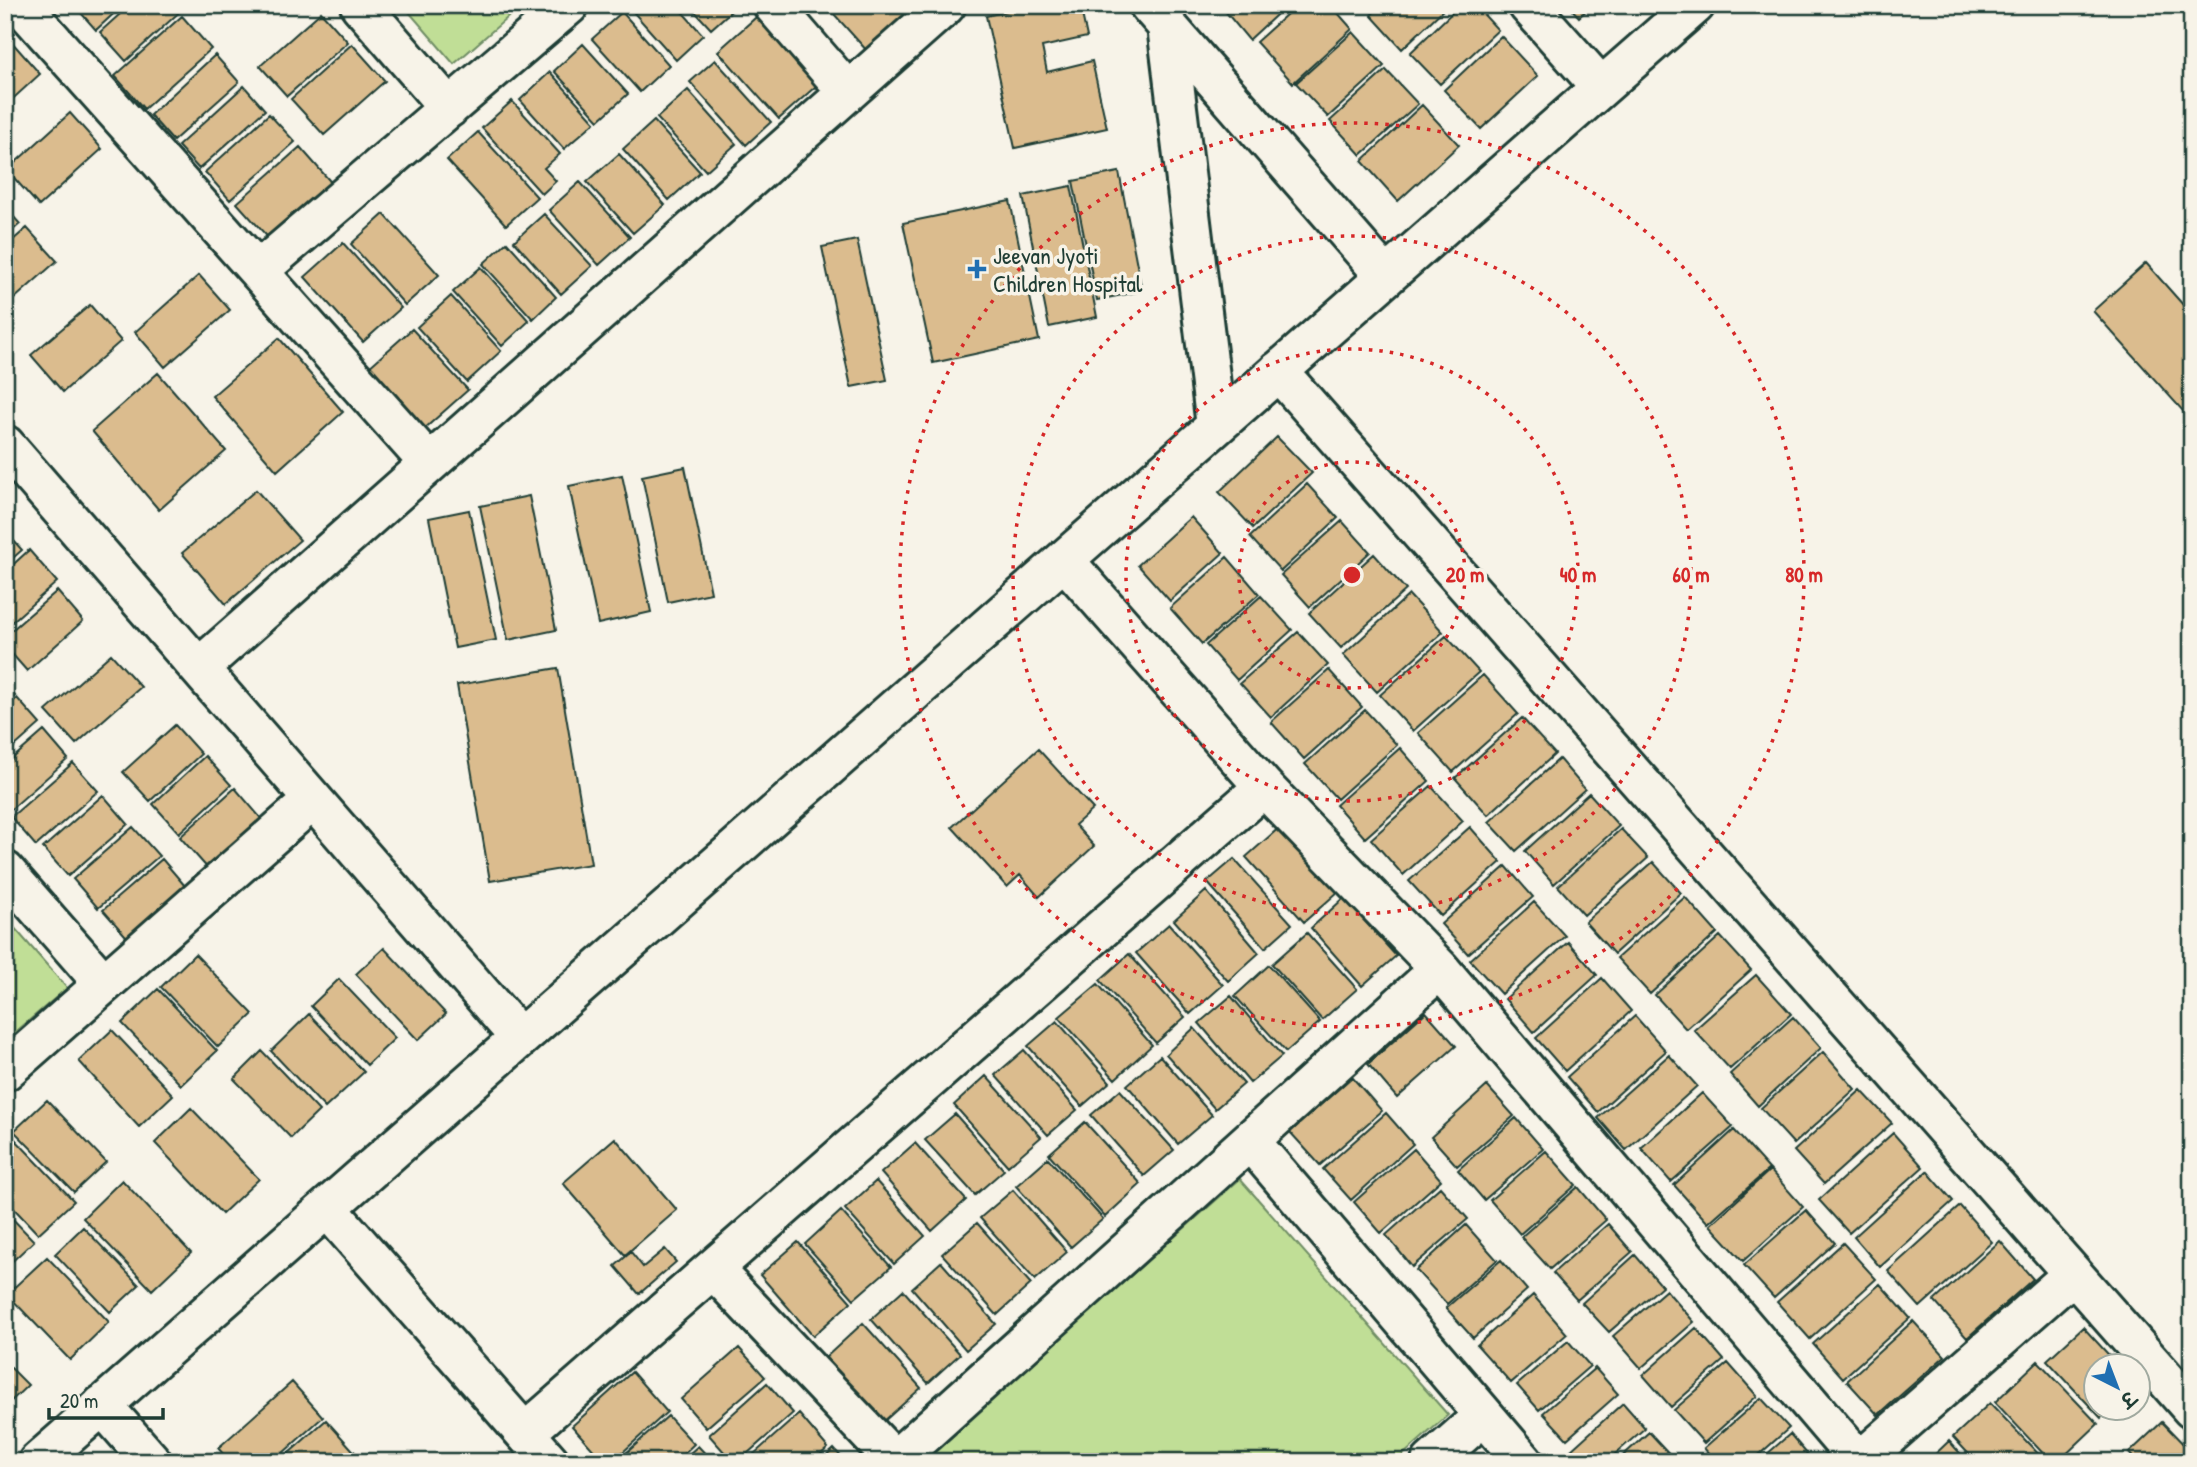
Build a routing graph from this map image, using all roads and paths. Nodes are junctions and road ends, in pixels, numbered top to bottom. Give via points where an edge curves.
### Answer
1 (21, 5) edge
2 (360, 5) edge
3 (569, 5) edge
4 (773, 5) edge
5 (946, 5) edge
6 (1528, 5) edge
7 (1695, 5) edge
8 (1158, 16) edge
9 (1601, 88) junction
10 (848, 93) junction
11 (449, 107) junction
12 (258, 271) junction
13 (1386, 277) junction
14 (1278, 371) junction
15 (1216, 426) junction
16 (5, 446) edge
17 (429, 463) junction
18 (1064, 560) junction
19 (199, 667) junction
20 (1264, 787) junction
21 (313, 800) junction
22 (5, 872) edge
23 (1440, 969) junction
24 (104, 984) junction
25 (520, 1038) junction
26 (5, 1071) edge
27 (1251, 1142) junction
28 (327, 1208) junction
29 (713, 1269) junction
30 (2073, 1274) junction
31 (102, 1405) junction
32 (2192, 1409) edge
33 (1484, 1415) junction
34 (525, 1433) junction
35 (895, 1461) edge
36 (1859, 1461) edge
37 (38, 1462) edge
38 (152, 1462) edge
39 (550, 1462) edge
40 (1431, 1462) edge
41 (1524, 1462) edge

1 - 12 street
2 - 11 street
3 - 11 street
4 - 10 street
5 - 10 street
6 - 9 street
7 - 9 street
8 - 13 street
8 - 15 street
9 - 13 street
10 - 17 street
11 - 12 street
12 - 17 street
13 - 14 street
14 - 15 street
14 - 30 street
15 - 18 street
16 - 19 street
17 - 19 street
18 - 20 street
18 - 25 street
19 - 21 street
20 - 23 street
20 - 29 street
21 - 24 street
21 - 25 street
22 - 24 street
23 - 27 street
23 - 36 street
24 - 26 street
25 - 28 street
27 - 33 street
27 - 35 street
28 - 31 street
28 - 34 street
29 - 34 street
29 - 35 street
30 - 32 street
30 - 36 street
31 - 37 street
31 - 38 street
33 - 40 street
33 - 41 street
34 - 39 street

